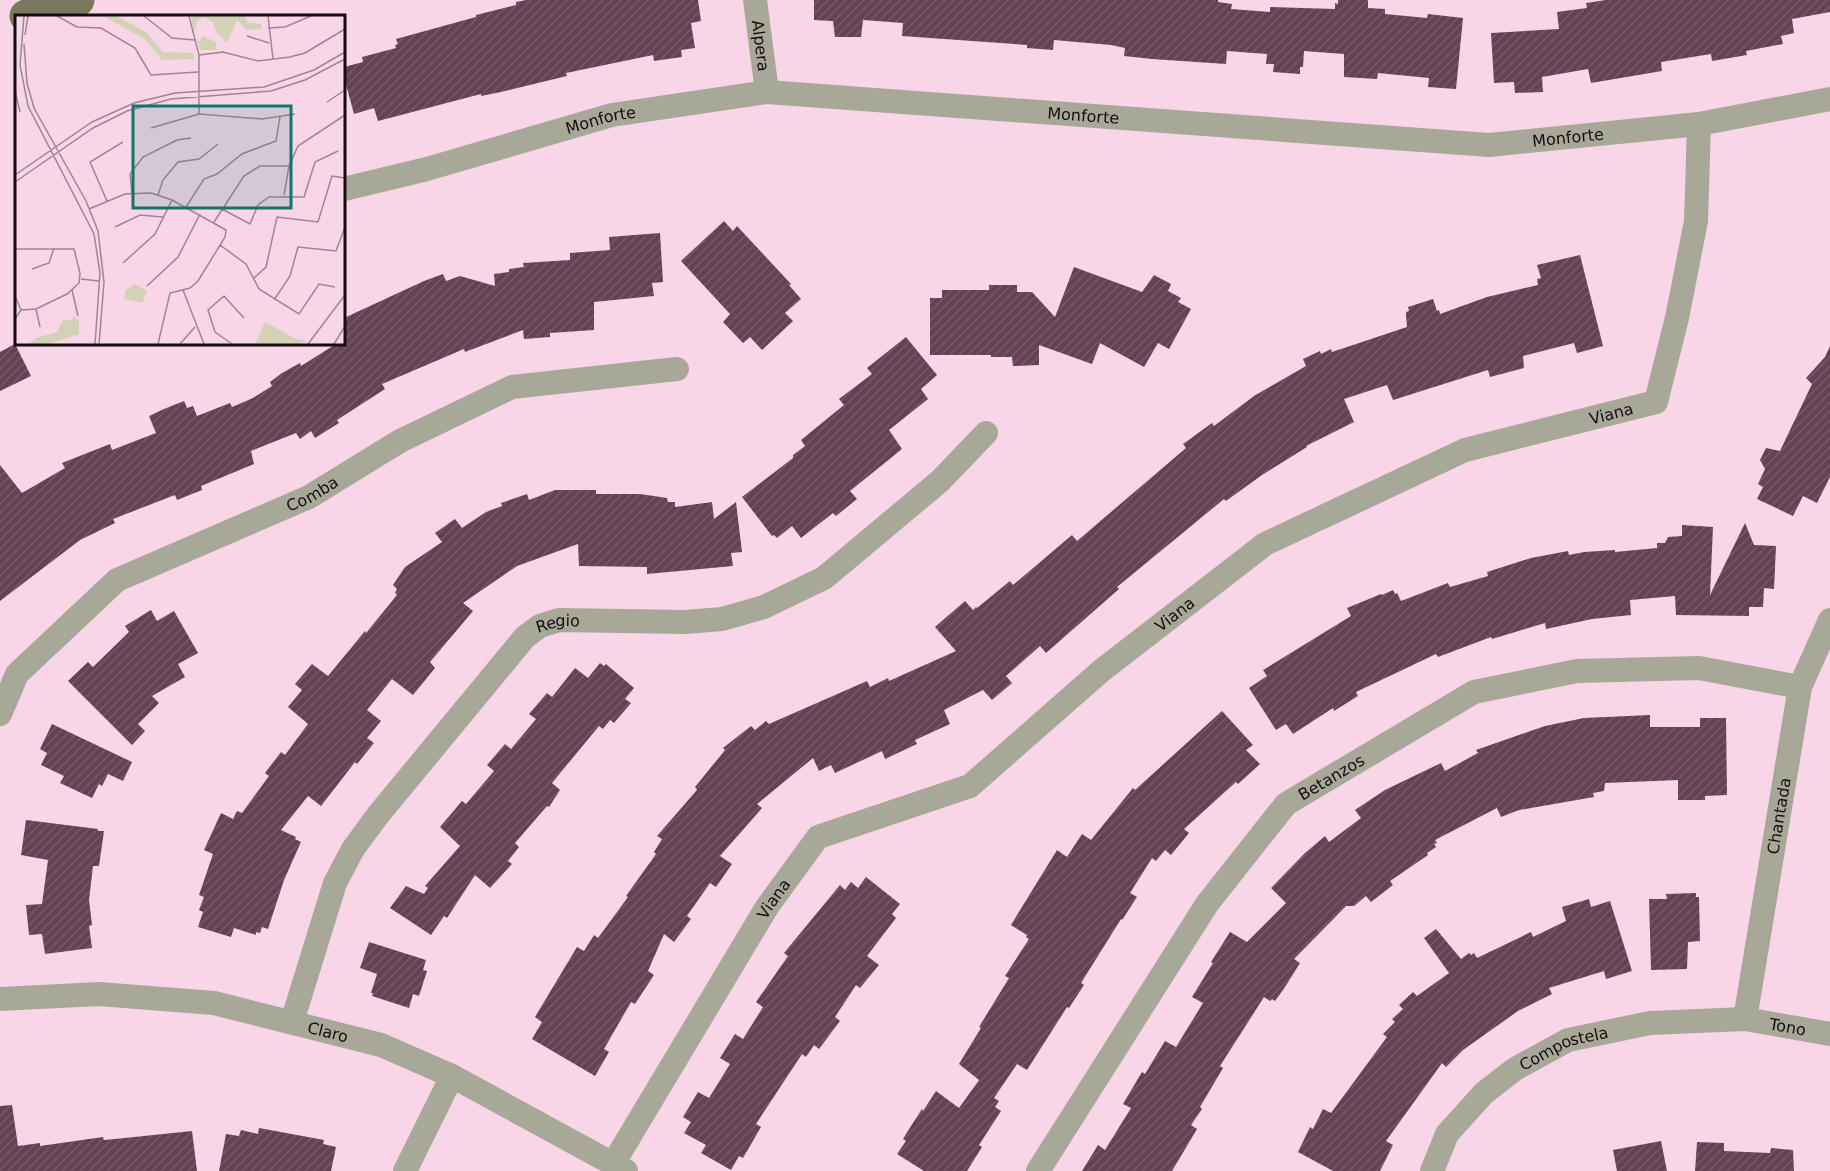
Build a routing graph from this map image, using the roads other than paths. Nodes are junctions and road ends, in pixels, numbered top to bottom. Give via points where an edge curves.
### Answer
1 (78, 0) edge
2 (755, 0) edge
3 (29, 15) edge
4 (15, 20) edge
5 (0, 26) edge
6 (767, 92) junction
7 (1830, 99) edge
8 (1699, 124) junction
9 (345, 189) edge
10 (677, 369) dead end
11 (986, 433) dead end
12 (1830, 621) edge
13 (1800, 687) junction
14 (0, 714) edge
15 (0, 999) edge
16 (1745, 1019) junction
17 (292, 1022) junction
18 (1830, 1034) edge
19 (452, 1077) junction
20 (619, 1168) edge
21 (405, 1171) edge
22 (1038, 1171) edge
23 (1432, 1171) edge

1 - 3 main road
2 - 6 street, Alpera
4 - 5 main road
6 - 8 street, Monforte via 1489,145
6 - 9 street, Monforte via 612,115
7 - 8 street, Monforte
8 - 20 street, Viana via 1696,221 1656,402 1465,450 1265,544 1101,671 970,786 818,837 767,907
10 - 14 street, Comba via 512,387 400,441 309,497 117,580 17,674
11 - 17 street, Regio via 940,481 824,578 764,608 722,619 685,622 559,620 525,637 353,849 335,883
12 - 13 street, Chantada
13 - 16 street, Chantada
13 - 22 street, Betanzos via 1688,668 1577,671 1474,692 1286,804 1207,904
15 - 17 street, Claro via 99,994 214,1003
16 - 18 street, Tono
16 - 23 street, Compostela via 1650,1023 1568,1040 1515,1069 1484,1093 1447,1134
17 - 19 street, Claro via 381,1045
19 - 20 street, Claro
19 - 21 street

